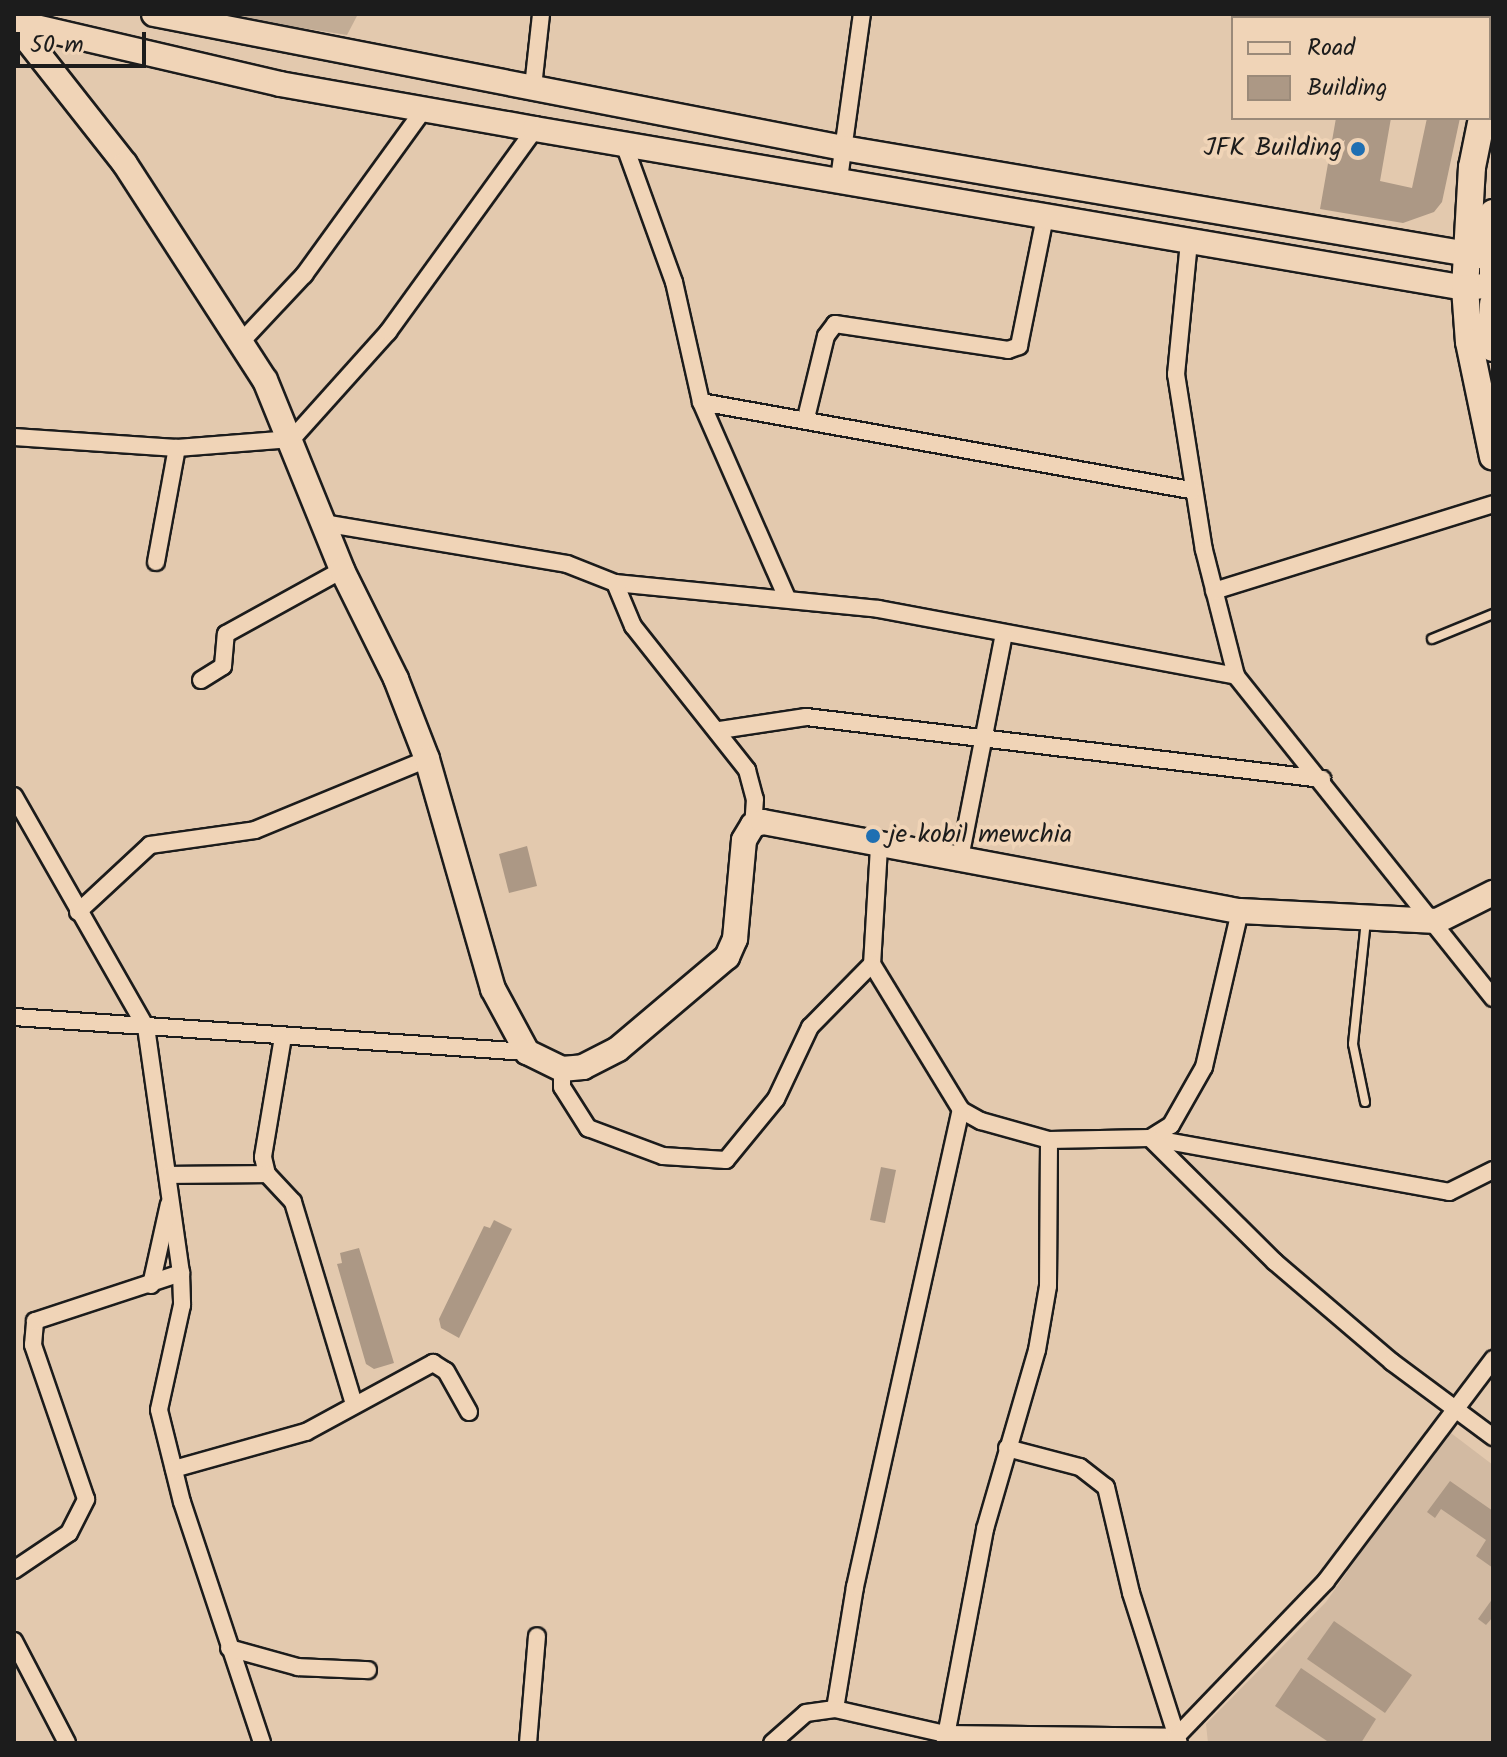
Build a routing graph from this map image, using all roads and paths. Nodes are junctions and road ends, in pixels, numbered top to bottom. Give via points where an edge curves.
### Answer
1 (154, 14) edge
2 (541, 14) edge
3 (862, 14) edge
4 (1486, 14) edge
5 (1493, 15) edge
6 (14, 23) edge
7 (533, 87) junction
8 (425, 108) junction
9 (1482, 120) edge
10 (535, 129) junction
11 (624, 144) junction
12 (843, 148) junction
13 (839, 179) junction
14 (1493, 213) edge
15 (1045, 217) junction
16 (1189, 242) junction
17 (1465, 253) junction
18 (1493, 258) edge
19 (1493, 279) edge
20 (1493, 285) edge
21 (1465, 288) junction
22 (1493, 304) edge
23 (242, 341) junction
24 (1493, 348) edge
25 (701, 402) junction
26 (806, 418) junction
27 (14, 437) edge
28 (292, 439) junction
29 (177, 448) junction
30 (1493, 457) edge
31 (1192, 490) junction
32 (1493, 504) edge
33 (323, 523) junction
34 (156, 562) dead end
35 (342, 570) junction
36 (615, 583) junction
37 (1214, 591) junction
38 (786, 596) junction
39 (1493, 614) edge
40 (1004, 634) junction
41 (1432, 639) dead end
42 (1236, 676) junction
43 (201, 680) dead end
44 (720, 730) junction
45 (986, 736) junction
46 (427, 759) junction
47 (1322, 779) junction
48 (14, 796) edge
49 (753, 825) junction
50 (879, 847) junction
51 (960, 858) junction
52 (1493, 893) edge
53 (1240, 911) junction
54 (78, 912) junction
55 (1366, 921) junction
56 (1437, 921) junction
57 (872, 964) junction
58 (1493, 998) edge
59 (14, 1017) edge
60 (146, 1027) junction
61 (283, 1037) junction
62 (527, 1052) junction
63 (562, 1069) junction
64 (1365, 1102) dead end
65 (961, 1110) junction
66 (1150, 1138) junction
67 (1049, 1140) junction
68 (1493, 1170) edge
69 (267, 1174) junction
70 (169, 1175) junction
71 (170, 1200) junction
72 (181, 1273) junction
73 (151, 1285) junction
74 (1493, 1359) edge
75 (354, 1404) junction
76 (1455, 1411) junction
77 (469, 1412) dead end
78 (1493, 1437) edge
79 (1007, 1448) junction
80 (174, 1469) junction
81 (14, 1570) edge
82 (537, 1636) dead end
83 (14, 1641) edge
84 (229, 1648) junction
85 (368, 1670) dead end
86 (835, 1709) junction
87 (945, 1738) edge
88 (1178, 1740) edge
89 (67, 1743) edge
90 (262, 1743) edge
91 (528, 1743) edge
92 (772, 1743) edge

1 - 7 street
2 - 7 street
3 - 12 street
4 - 5 street
6 - 8 street via 253,78
6 - 23 street via 125,164
7 - 12 street
8 - 10 street
8 - 23 street via 304,275
9 - 17 main road
10 - 11 street
10 - 28 street via 388,332
11 - 13 street
11 - 25 street via 674,282
12 - 13 street
12 - 17 street
13 - 15 street
14 - 18 main road
15 - 16 street
15 - 26 street via 1019,346 1008,350 835,324 826,336
16 - 21 street
16 - 31 street via 1175,349
17 - 18 street
17 - 21 main road
18 - 19 main road
20 - 21 street
21 - 30 main road via 1469,342
22 - 24 main road
23 - 28 street
25 - 26 street
25 - 38 street
26 - 31 street
27 - 29 street
28 - 29 street
28 - 33 street
29 - 34 street
31 - 37 street
32 - 37 street
33 - 35 street
33 - 36 street via 567,564
35 - 43 street via 226,634 223,666
35 - 46 street
36 - 38 street
36 - 44 street via 633,626
37 - 42 street
38 - 40 street
39 - 41 lane
40 - 42 street
40 - 45 street
42 - 47 street
44 - 45 street via 806,717
44 - 49 street via 747,770 755,799
45 - 47 street via 1276,779
45 - 51 street
46 - 54 street via 255,830 150,845
46 - 62 street via 493,989
47 - 56 street
48 - 54 street
49 - 50 street
49 - 63 street via 742,850 735,939 727,957 618,1049 583,1067
50 - 51 street
50 - 57 street
51 - 53 street
52 - 56 street
53 - 55 street
53 - 66 street via 1204,1067 1171,1125
54 - 60 street
55 - 56 street
55 - 64 lane via 1353,1044
56 - 58 street
57 - 63 street via 810,1027 776,1099 726,1160 663,1156 588,1128 562,1087
57 - 65 street
59 - 60 street
60 - 61 street
60 - 70 street
61 - 62 street
61 - 69 street via 263,1157
62 - 63 street
65 - 67 street
65 - 86 street via 855,1587
66 - 67 street
66 - 68 street via 1449,1192
66 - 76 street via 1275,1262
67 - 79 street via 1048,1286 1037,1350
69 - 70 street
69 - 75 street via 293,1202
70 - 71 street
71 - 72 street
71 - 73 street
72 - 73 street
72 - 80 street via 182,1305 159,1410
73 - 81 street via 35,1321 33,1345 86,1499 69,1533
74 - 76 street
75 - 77 street via 440,1364
75 - 80 street via 306,1432
76 - 78 street
76 - 88 street via 1326,1581
79 - 87 street via 963,1629
79 - 88 street via 1080,1467 1106,1487
80 - 84 street
82 - 91 street
83 - 89 street
84 - 85 street via 298,1667
84 - 90 street
86 - 87 street
86 - 92 street via 806,1713
87 - 88 street

